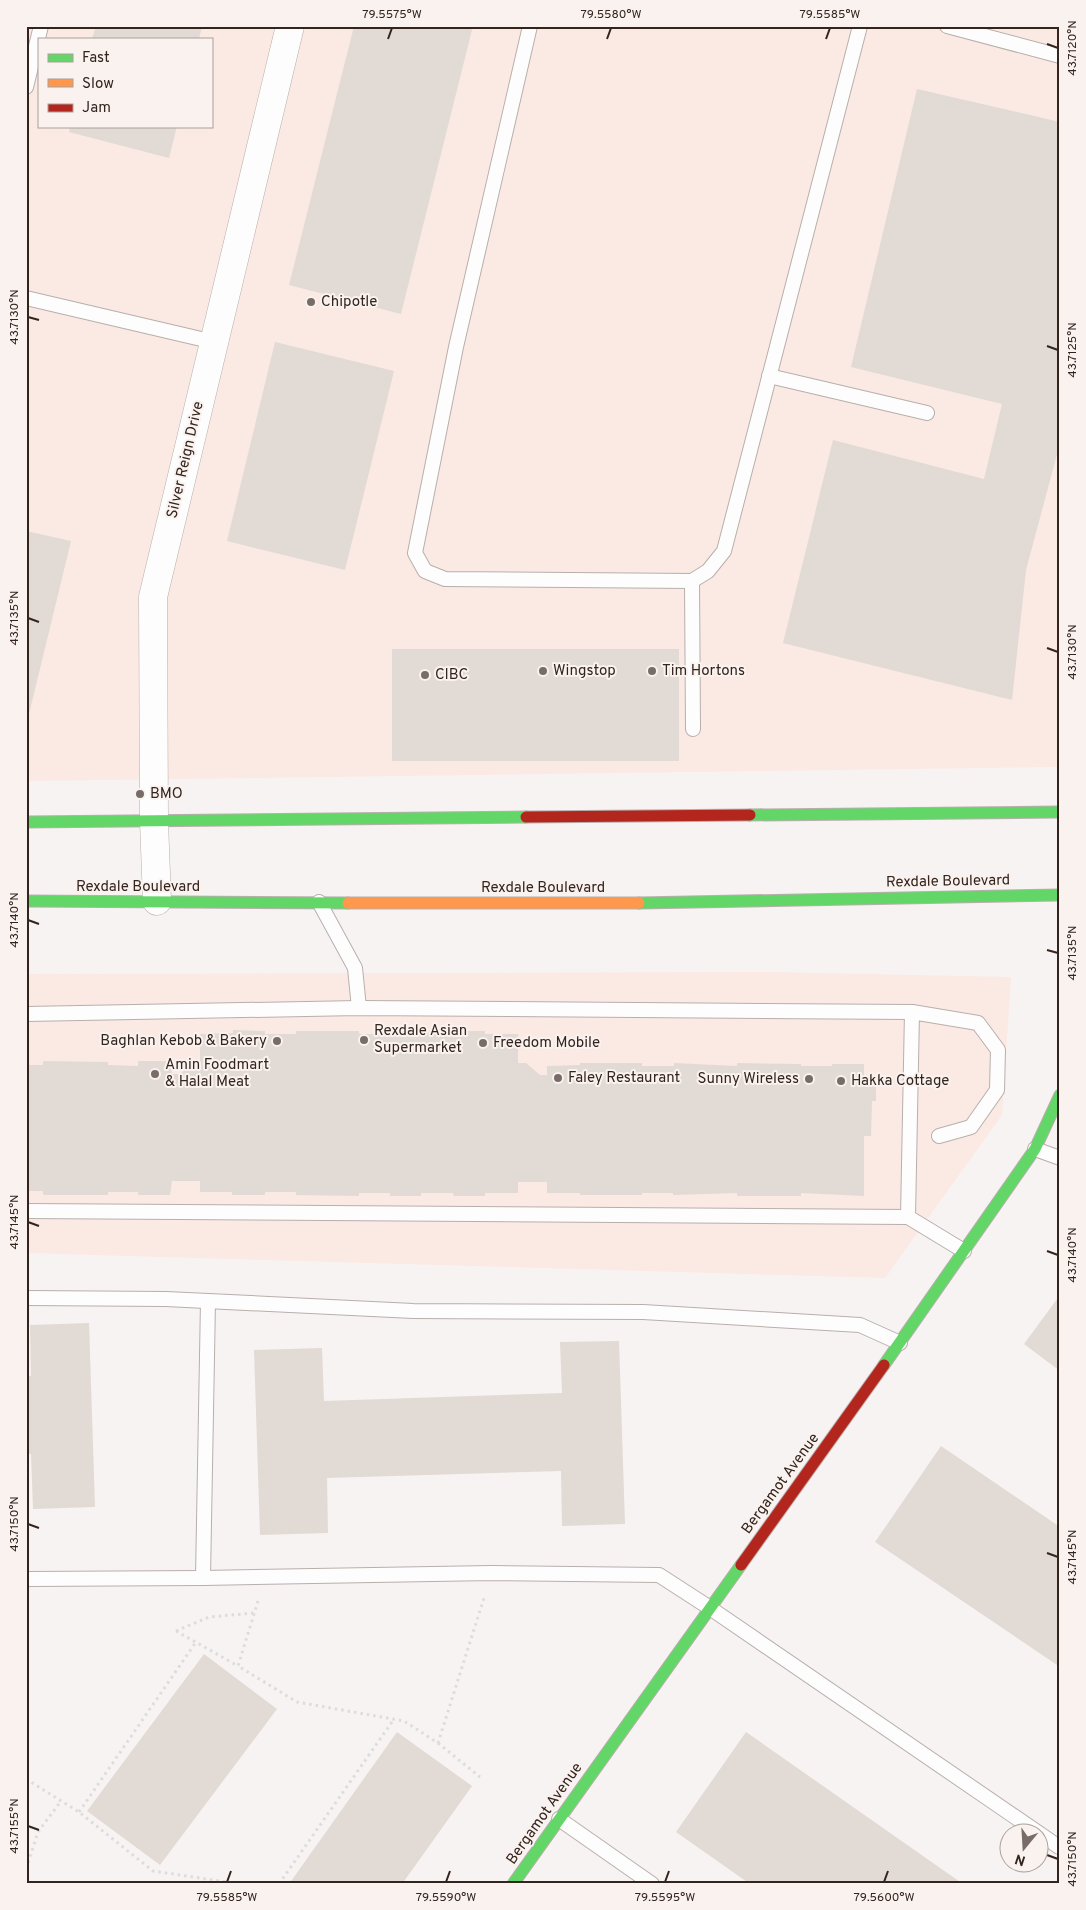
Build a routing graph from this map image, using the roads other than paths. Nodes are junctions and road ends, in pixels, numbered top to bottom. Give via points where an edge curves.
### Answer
1 (290, 26) edge
2 (530, 26) edge
3 (860, 26) edge
4 (947, 26) edge
5 (38, 38) edge
6 (1060, 56) edge
7 (26, 87) edge
8 (26, 298) edge
9 (214, 342) junction
10 (770, 376) junction
11 (927, 413) dead end
12 (692, 581) junction
13 (694, 728) dead end
14 (1060, 812) edge
15 (154, 821) junction
16 (26, 822) edge
17 (1060, 895) edge
18 (26, 901) edge
19 (157, 902) junction
20 (320, 902) junction
21 (359, 1008) junction
22 (912, 1012) junction
23 (26, 1014) edge
24 (1060, 1095) edge
25 (939, 1136) dead end
26 (1035, 1149) junction
27 (1060, 1158) edge
28 (26, 1211) edge
29 (908, 1217) junction
30 (964, 1251) junction
31 (26, 1298) edge
32 (208, 1302) junction
33 (900, 1343) junction
34 (203, 1578) junction
35 (26, 1579) edge
36 (710, 1608) junction
37 (560, 1819) junction
38 (1059, 1847) edge
39 (513, 1884) edge
40 (652, 1884) edge

1 - 9 street, Silver Reign Drive
2 - 12 lane via 456,346 415,554 425,571 445,579
3 - 10 lane
4 - 6 lane
5 - 7 lane
8 - 9 lane
9 - 15 street, Silver Reign Drive via 153,597
10 - 11 lane
10 - 12 lane via 724,551 708,571
12 - 13 lane
14 - 15 main road
15 - 16 main road
15 - 19 street, Silver Reign Drive
17 - 20 main road, Rexdale Boulevard via 567,904
18 - 19 main road, Rexdale Boulevard
19 - 20 main road, Rexdale Boulevard
20 - 21 lane via 355,968
21 - 22 lane
21 - 23 lane
22 - 25 lane via 978,1023 998,1050 997,1090 971,1127
22 - 29 lane
24 - 26 main road, Bergamot Avenue
26 - 27 lane
26 - 30 main road, Bergamot Avenue
28 - 29 lane
29 - 30 lane
30 - 33 main road, Bergamot Avenue
31 - 32 lane
32 - 33 lane via 413,1311 643,1312 860,1325
32 - 34 lane
33 - 36 main road, Bergamot Avenue
34 - 35 lane
34 - 36 lane via 492,1572 658,1575
36 - 37 main road, Bergamot Avenue
36 - 38 lane
37 - 39 main road, Bergamot Avenue
37 - 40 lane

